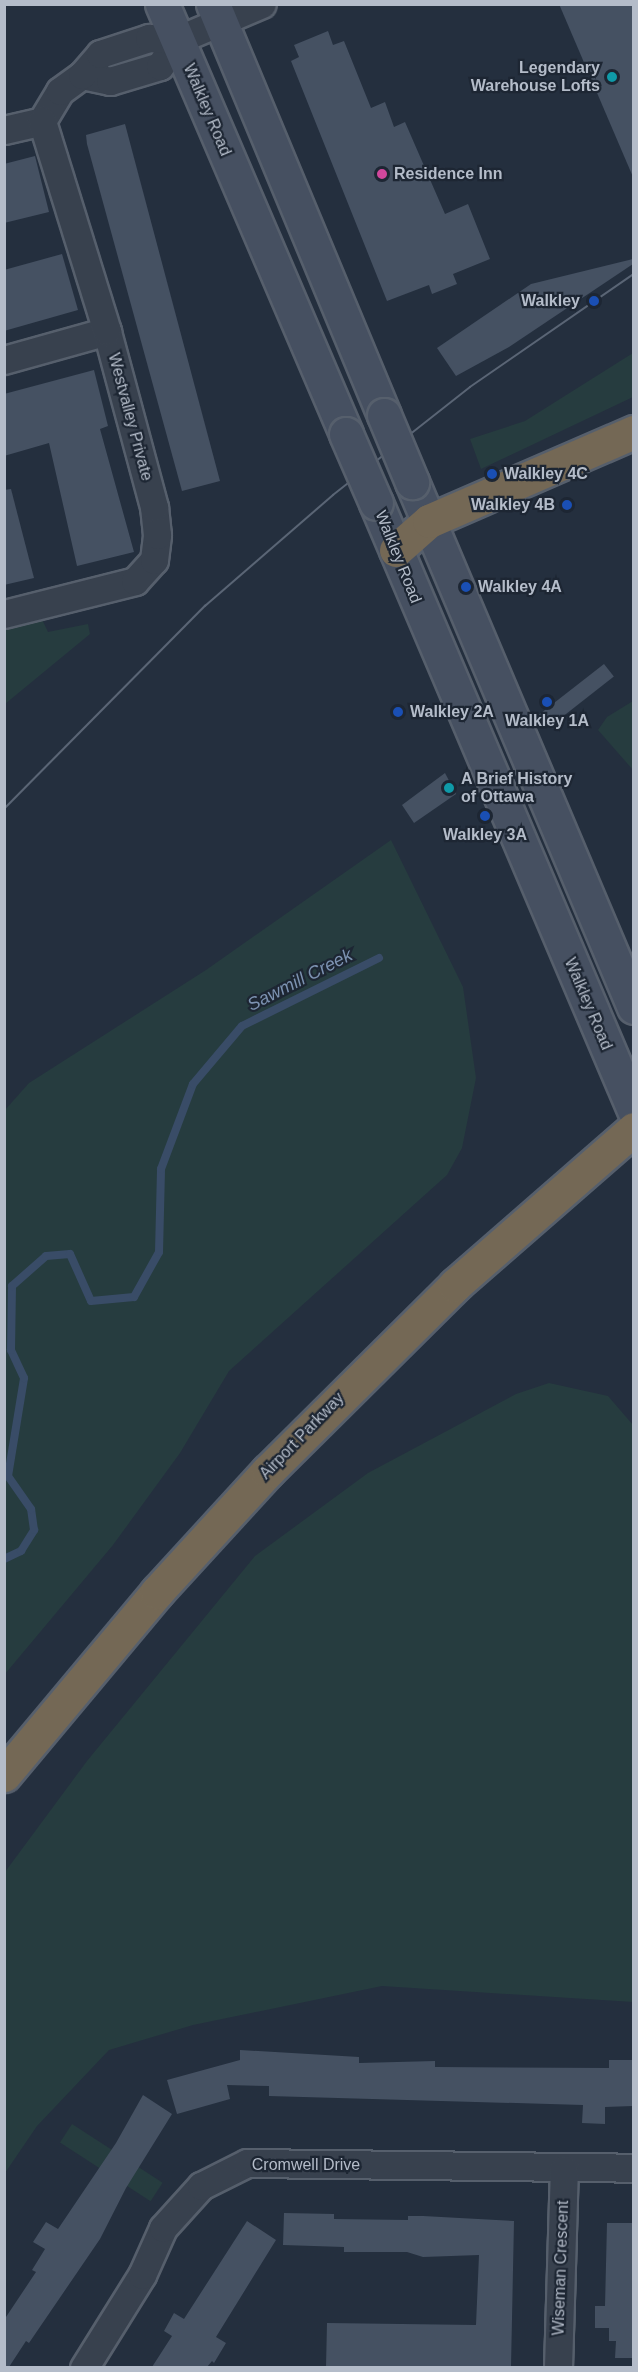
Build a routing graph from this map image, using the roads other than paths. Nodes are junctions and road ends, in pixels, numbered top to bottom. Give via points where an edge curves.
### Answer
1 (162, 4) edge
2 (262, 4) edge
3 (217, 13) edge
4 (177, 40) junction
5 (42, 121) junction
6 (4, 130) edge
7 (107, 331) junction
8 (4, 360) edge
9 (633, 432) edge
10 (433, 530) junction
11 (396, 550) junction
12 (4, 614) edge
13 (633, 1007) edge
14 (633, 1110) edge
15 (633, 1130) edge
16 (4, 1774) edge
17 (633, 2168) edge
18 (564, 2169) junction
19 (84, 2367) edge
20 (558, 2367) edge

1 - 4 main road, Walkley Road
2 - 3 street
3 - 4 street
3 - 10 main road, bridge
4 - 5 street via 160,66 110,81 82,75 60,91
4 - 11 main road, Walkley Road, bridge
5 - 6 street
5 - 7 street, Westvalley Private
7 - 8 street
7 - 12 street, Westvalley Private via 154,507 154,560 135,581
9 - 10 highway
10 - 11 highway
10 - 13 main road
11 - 14 main road, Walkley Road
15 - 16 highway, Airport Parkway via 518,1226 398,1338 268,1471 157,1592
17 - 18 street, Cromwell Drive
18 - 19 street, Cromwell Drive via 247,2163 201,2186 163,2228 142,2276
18 - 20 street, Wiseman Crescent

